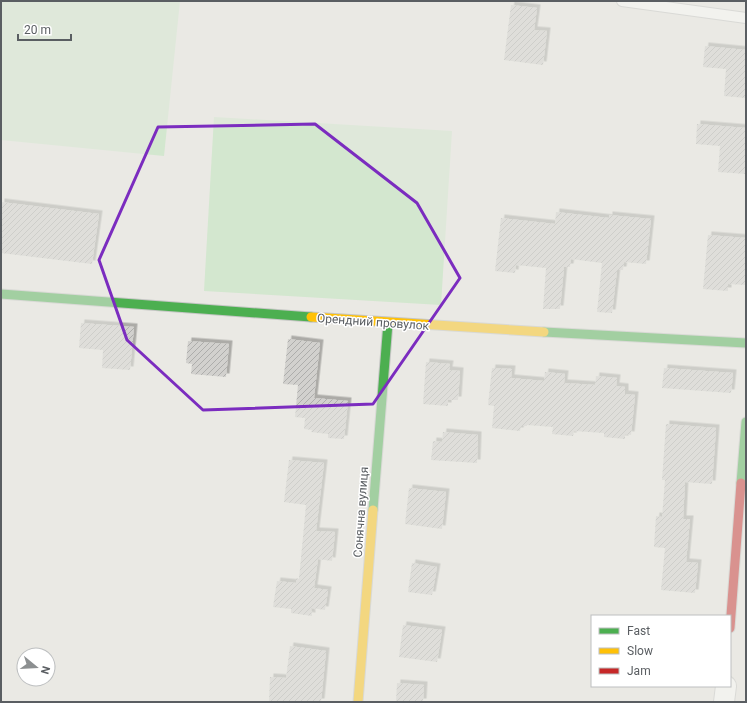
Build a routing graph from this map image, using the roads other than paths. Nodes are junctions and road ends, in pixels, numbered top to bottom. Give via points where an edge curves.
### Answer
1 (622, 1) edge
2 (746, 18) edge
3 (1, 294) edge
4 (388, 323) junction
5 (746, 343) edge
6 (746, 422) edge
7 (731, 615) edge
8 (726, 687) edge
9 (358, 702) edge
10 (724, 702) edge

1 - 2 lane
3 - 4 street, Орендний провулок
4 - 5 street, Орендний провулок
4 - 9 street, Сонячна вулиця
6 - 7 street
8 - 10 street

